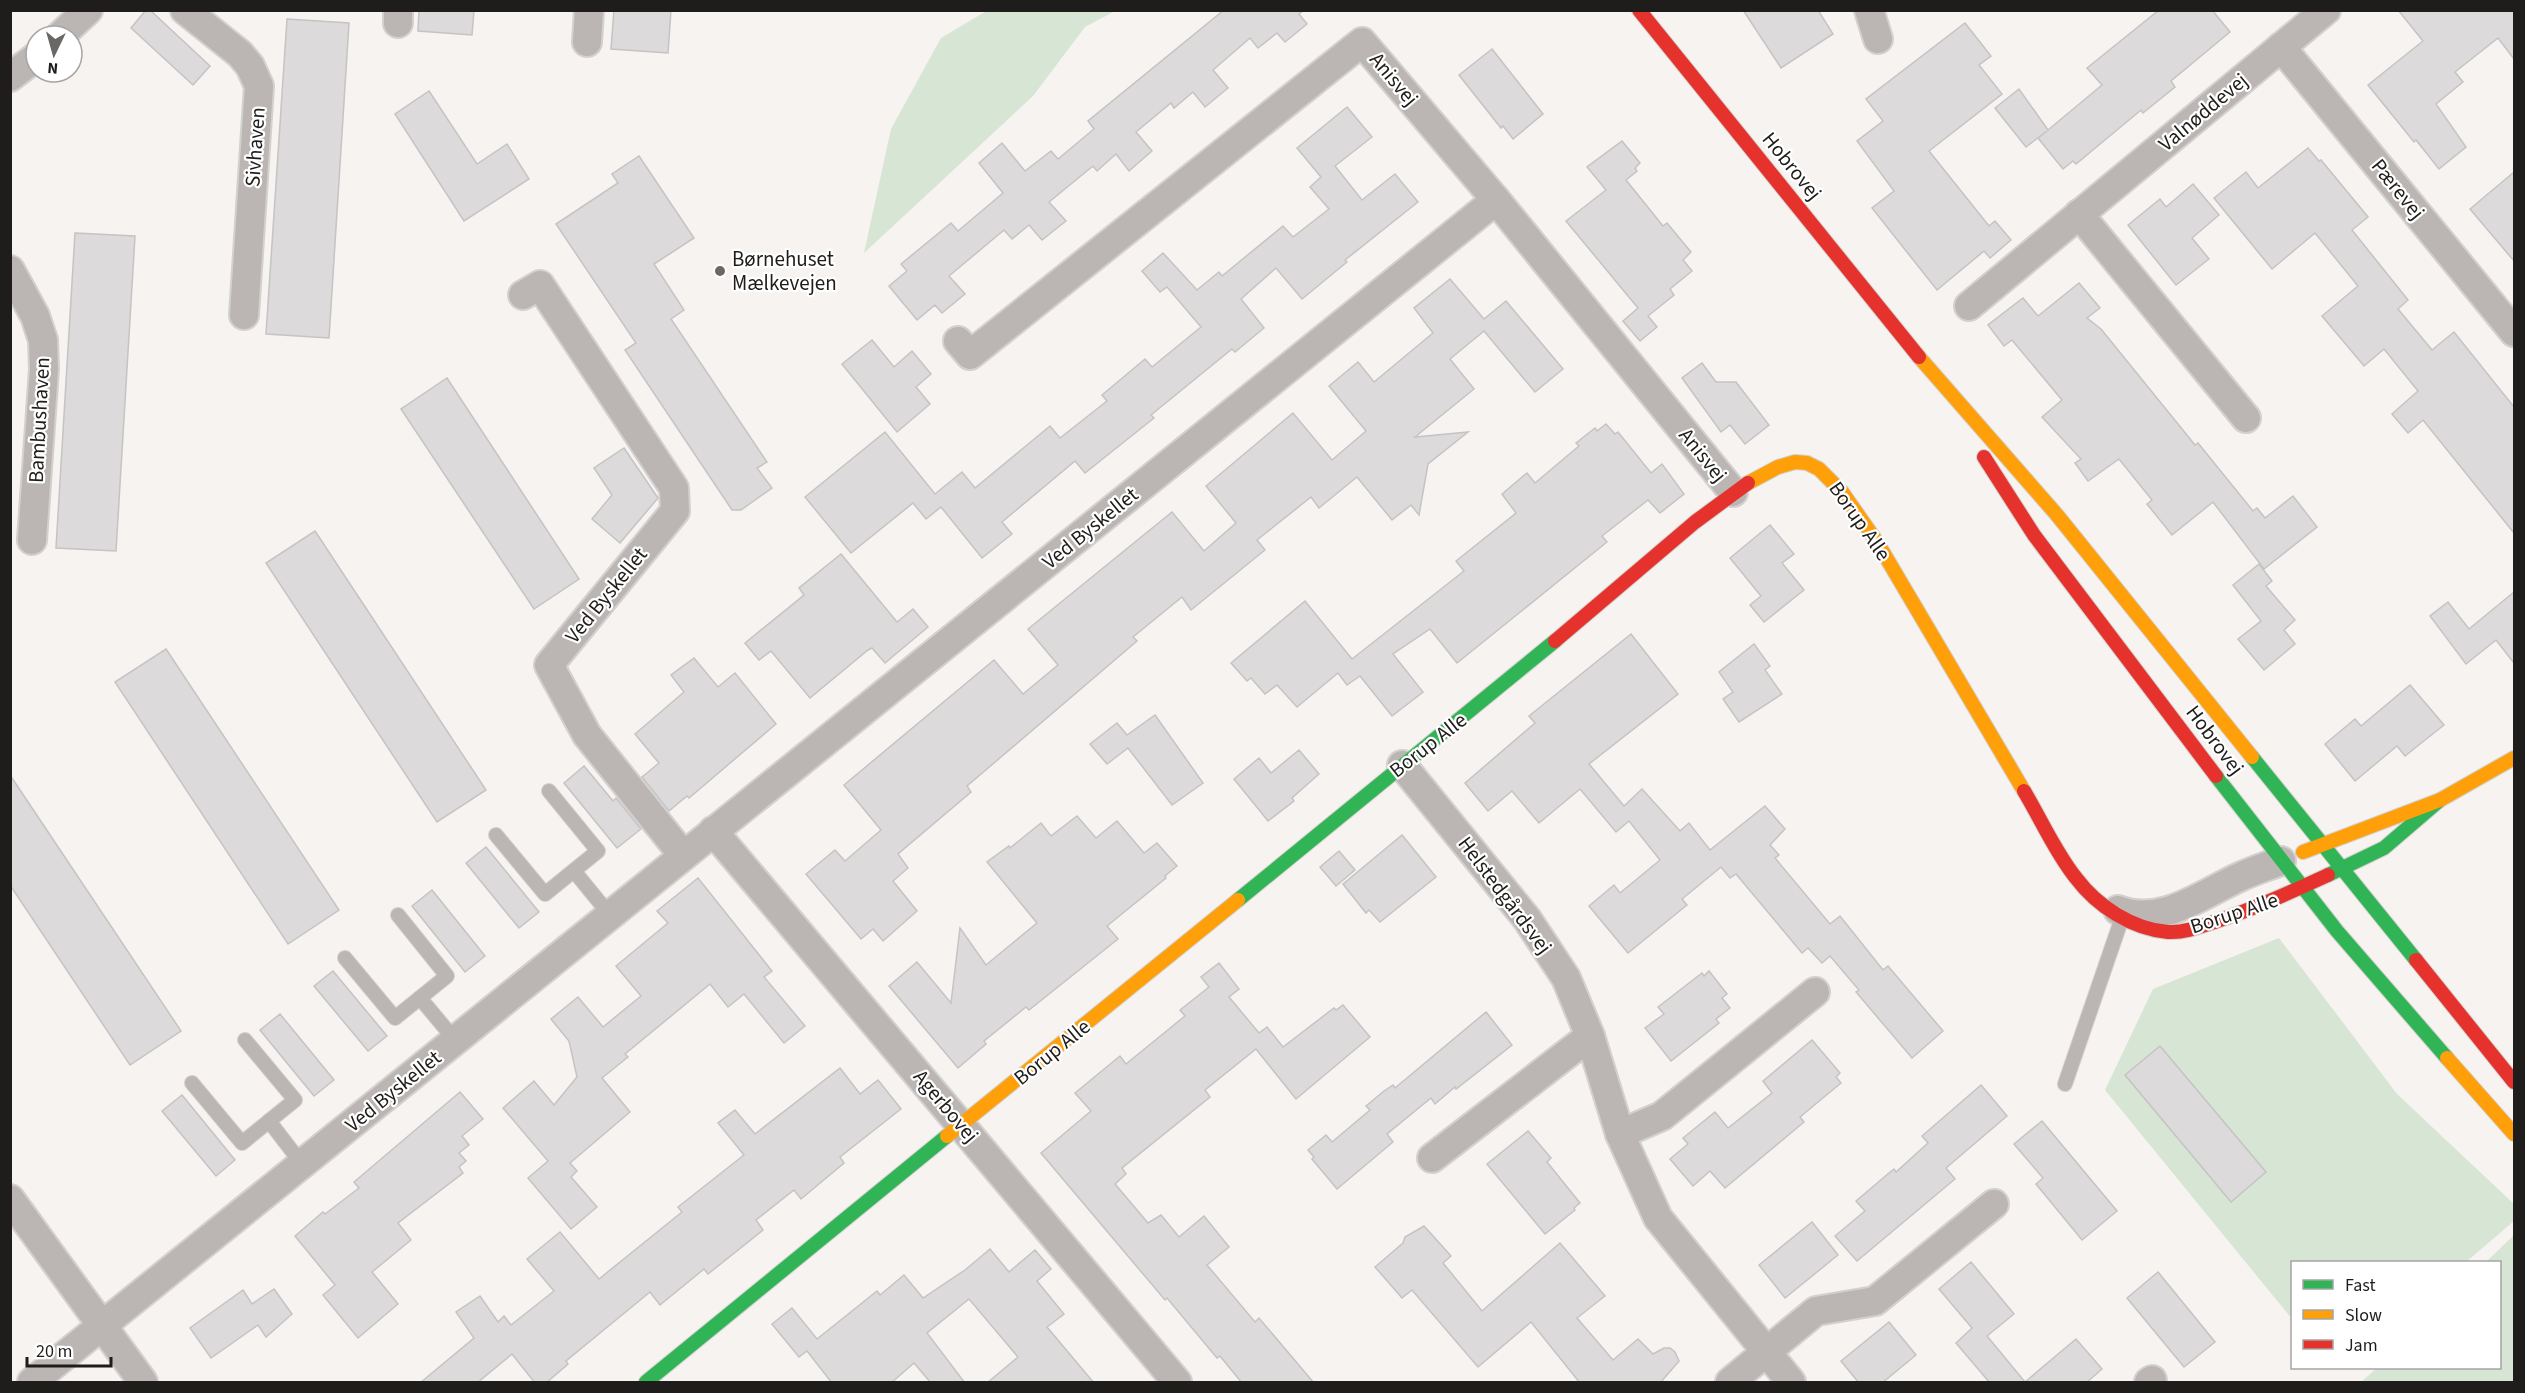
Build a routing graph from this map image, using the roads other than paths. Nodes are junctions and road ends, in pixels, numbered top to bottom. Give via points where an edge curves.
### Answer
1 (88, 10) edge
2 (184, 10) edge
3 (589, 10) edge
4 (1640, 10) edge
5 (1869, 10) edge
6 (2326, 10) edge
7 (73, 24) edge
8 (1878, 39) dead end
9 (587, 42) dead end
10 (2281, 47) junction
11 (24, 66) edge
12 (10, 77) edge
13 (1496, 200) junction
14 (2079, 214) junction
15 (10, 270) edge
16 (523, 296) dead end
17 (1969, 306) dead end
18 (244, 315) dead end
19 (2514, 332) edge
20 (958, 340) dead end
21 (1912, 348) junction
22 (2246, 418) dead end
23 (1733, 492) junction
24 (32, 540) dead end
25 (2514, 758) edge
26 (1402, 765) junction
27 (549, 791) dead end
28 (2440, 800) junction
29 (713, 831) junction
30 (495, 835) dead end
31 (2324, 845) junction
32 (683, 855) junction
33 (2281, 861) junction
34 (2342, 868) junction
35 (574, 871) junction
36 (2302, 887) junction
37 (2115, 911) junction
38 (398, 915) dead end
39 (610, 915) junction
40 (345, 958) dead end
41 (1815, 992) dead end
42 (420, 998) junction
43 (1590, 1036) junction
44 (245, 1040) dead end
45 (454, 1040) junction
46 (2514, 1082) edge
47 (192, 1083) dead end
48 (2065, 1084) dead end
49 (269, 1121) junction
50 (962, 1125) junction
51 (1620, 1134) junction
52 (2514, 1134) edge
53 (1432, 1158) dead end
54 (302, 1164) junction
55 (10, 1199) edge
56 (1994, 1204) dead end
57 (102, 1326) junction
58 (1765, 1352) junction
59 (663, 1377) edge
60 (32, 1383) edge
61 (143, 1383) edge
62 (1177, 1383) edge
63 (1730, 1383) edge
64 (1791, 1383) edge

1 - 7 street
2 - 18 street, Sivhaven via 240,54 259,86
3 - 9 street
4 - 21 street, Hobrovej
5 - 8 street
6 - 10 street, Valnøddevej
10 - 14 street, Valnøddevej
10 - 19 street, Pærevej
11 - 12 street
13 - 20 street, Anisvej via 1362,42 970,355
13 - 23 street, Anisvej
13 - 29 street, Ved Byskellet
14 - 17 street, Valnøddevej
14 - 22 street
15 - 24 street, Bambushaven via 35,316 42,340 44,369
16 - 32 street, Ved Byskellet via 540,285 674,488 675,511 549,665 588,735
21 - 31 street, Hobrovej via 2057,515
21 - 33 street, Hobrovej via 2034,535
23 - 26 street, Borup Alle
23 - 37 street, Borup Alle via 1769,471 1799,461 1828,476 1877,542 2075,878
25 - 28 street
26 - 43 street, Helstedgårdsvej via 1527,919 1566,978
26 - 50 street, Borup Alle
27 - 35 lane via 598,851
28 - 31 street
28 - 34 street, Borup Alle via 2384,848
29 - 32 street, Ved Byskellet
29 - 50 street, Agerbovej
30 - 35 lane via 545,894
31 - 33 street
31 - 34 street, Hobrovej
32 - 39 street, Ved Byskellet
33 - 36 street, Hobrovej
33 - 37 street, Borup Alle via 2241,876 2179,908 2151,914
34 - 36 street, Borup Alle
34 - 46 street, Hobrovej
35 - 39 lane
36 - 37 street, Borup Alle via 2265,905 2193,929 2170,932 2147,928
36 - 52 street, Hobrovej
37 - 48 lane
38 - 42 lane via 447,976
39 - 45 street, Ved Byskellet
40 - 42 lane via 395,1018
41 - 51 street via 1662,1116
42 - 45 lane
43 - 51 street, Helstedgårdsvej
43 - 53 street
44 - 49 lane via 295,1100
45 - 54 street, Ved Byskellet
47 - 49 lane via 242,1143
49 - 54 lane
50 - 59 street, Borup Alle
50 - 62 street, Agerbovej
51 - 58 street, Helstedgårdsvej via 1658,1218
54 - 57 street, Ved Byskellet
55 - 57 street
56 - 58 street via 1875,1301 1816,1311
57 - 60 street, Ved Byskellet
57 - 61 street
58 - 63 street
58 - 64 street, Helstedgårdsvej

